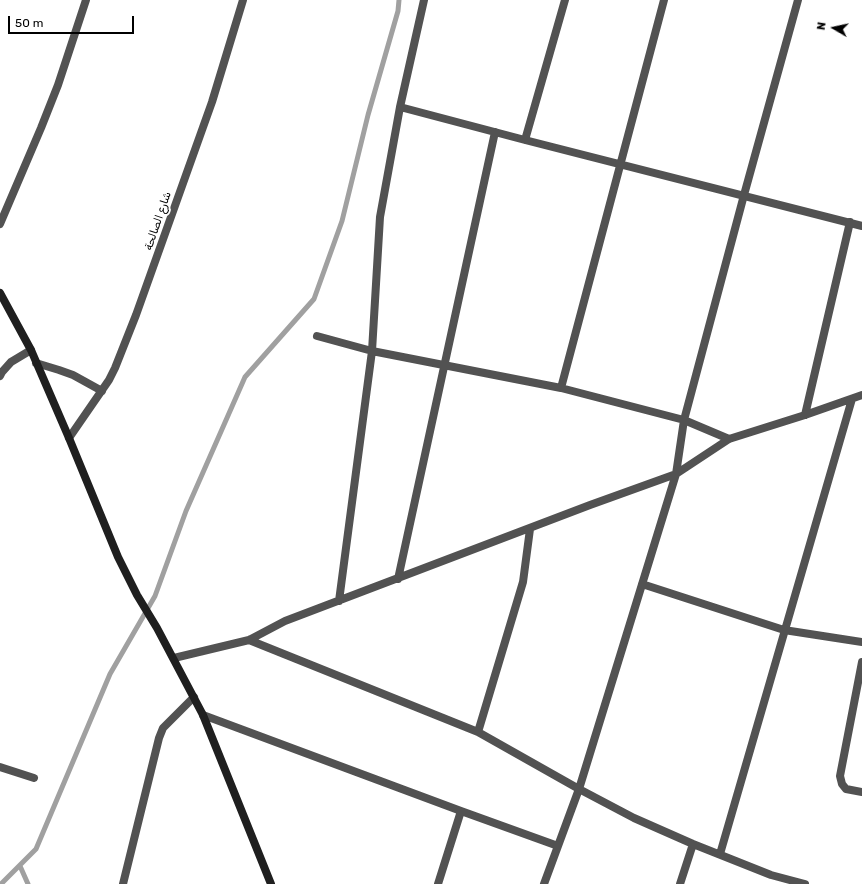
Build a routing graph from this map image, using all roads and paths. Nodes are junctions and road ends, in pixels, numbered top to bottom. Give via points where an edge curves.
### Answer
1 (86, 0) edge
2 (243, 0) edge
3 (424, 0) edge
4 (565, 0) edge
5 (664, 0) edge
6 (798, 0) edge
7 (400, 106) junction
8 (496, 132) junction
9 (525, 140) junction
10 (620, 164) junction
11 (744, 195) junction
12 (850, 222) junction
13 (0, 224) edge
14 (862, 226) edge
15 (0, 293) edge
16 (317, 336) dead end
17 (31, 350) junction
18 (372, 351) junction
19 (36, 362) junction
20 (445, 364) junction
21 (0, 376) edge
22 (561, 388) junction
23 (102, 391) junction
24 (862, 395) edge
25 (852, 399) junction
26 (805, 415) junction
27 (684, 420) junction
28 (69, 438) junction
29 (729, 439) junction
30 (676, 474) junction
31 (530, 529) junction
32 (398, 579) junction
33 (642, 584) junction
34 (339, 601) junction
35 (784, 630) junction
36 (249, 640) junction
37 (862, 642) edge
38 (174, 658) junction
39 (862, 662) edge
40 (194, 696) junction
41 (203, 715) junction
42 (478, 732) junction
43 (0, 767) edge
44 (34, 778) dead end
45 (579, 789) junction
46 (862, 792) edge
47 (461, 811) junction
48 (693, 844) junction
49 (558, 846) junction
50 (720, 854) junction
51 (123, 884) edge
52 (271, 884) edge
53 (438, 884) edge
54 (544, 884) edge
55 (680, 884) edge
56 (805, 884) edge

1 - 13 street via 58,85
2 - 23 street, شارع الصالحة via 212,102 136,315 115,368
3 - 7 street
4 - 9 street
5 - 10 street
6 - 11 street
7 - 8 street
7 - 18 street via 380,217
8 - 9 street
8 - 20 street
9 - 10 street
10 - 11 street
10 - 22 street
11 - 12 street
11 - 27 street
12 - 14 street
12 - 26 street
15 - 17 street
16 - 18 street
17 - 19 street
17 - 21 street via 11,362
18 - 20 street
18 - 34 street
19 - 23 street via 66,372
19 - 28 street
20 - 22 street
20 - 32 street
22 - 27 street
23 - 28 street, شارع الصالحة
24 - 25 street
25 - 26 street
25 - 35 street
26 - 29 street
27 - 29 street
27 - 30 street
28 - 38 street via 118,557
29 - 30 street
30 - 31 street
30 - 33 street
31 - 32 street
31 - 42 street via 523,582
32 - 34 street
33 - 35 street
33 - 45 street
34 - 36 street via 285,621
35 - 37 street
35 - 50 street
36 - 38 street
36 - 42 street
38 - 40 street
39 - 46 street via 840,776 846,789
40 - 41 street
40 - 51 street via 163,728
41 - 47 street
41 - 52 street
42 - 45 street
43 - 44 street
45 - 48 street via 634,818
45 - 49 street
47 - 49 street
47 - 53 street
48 - 50 street
48 - 55 street
49 - 54 street
50 - 56 street via 771,875

